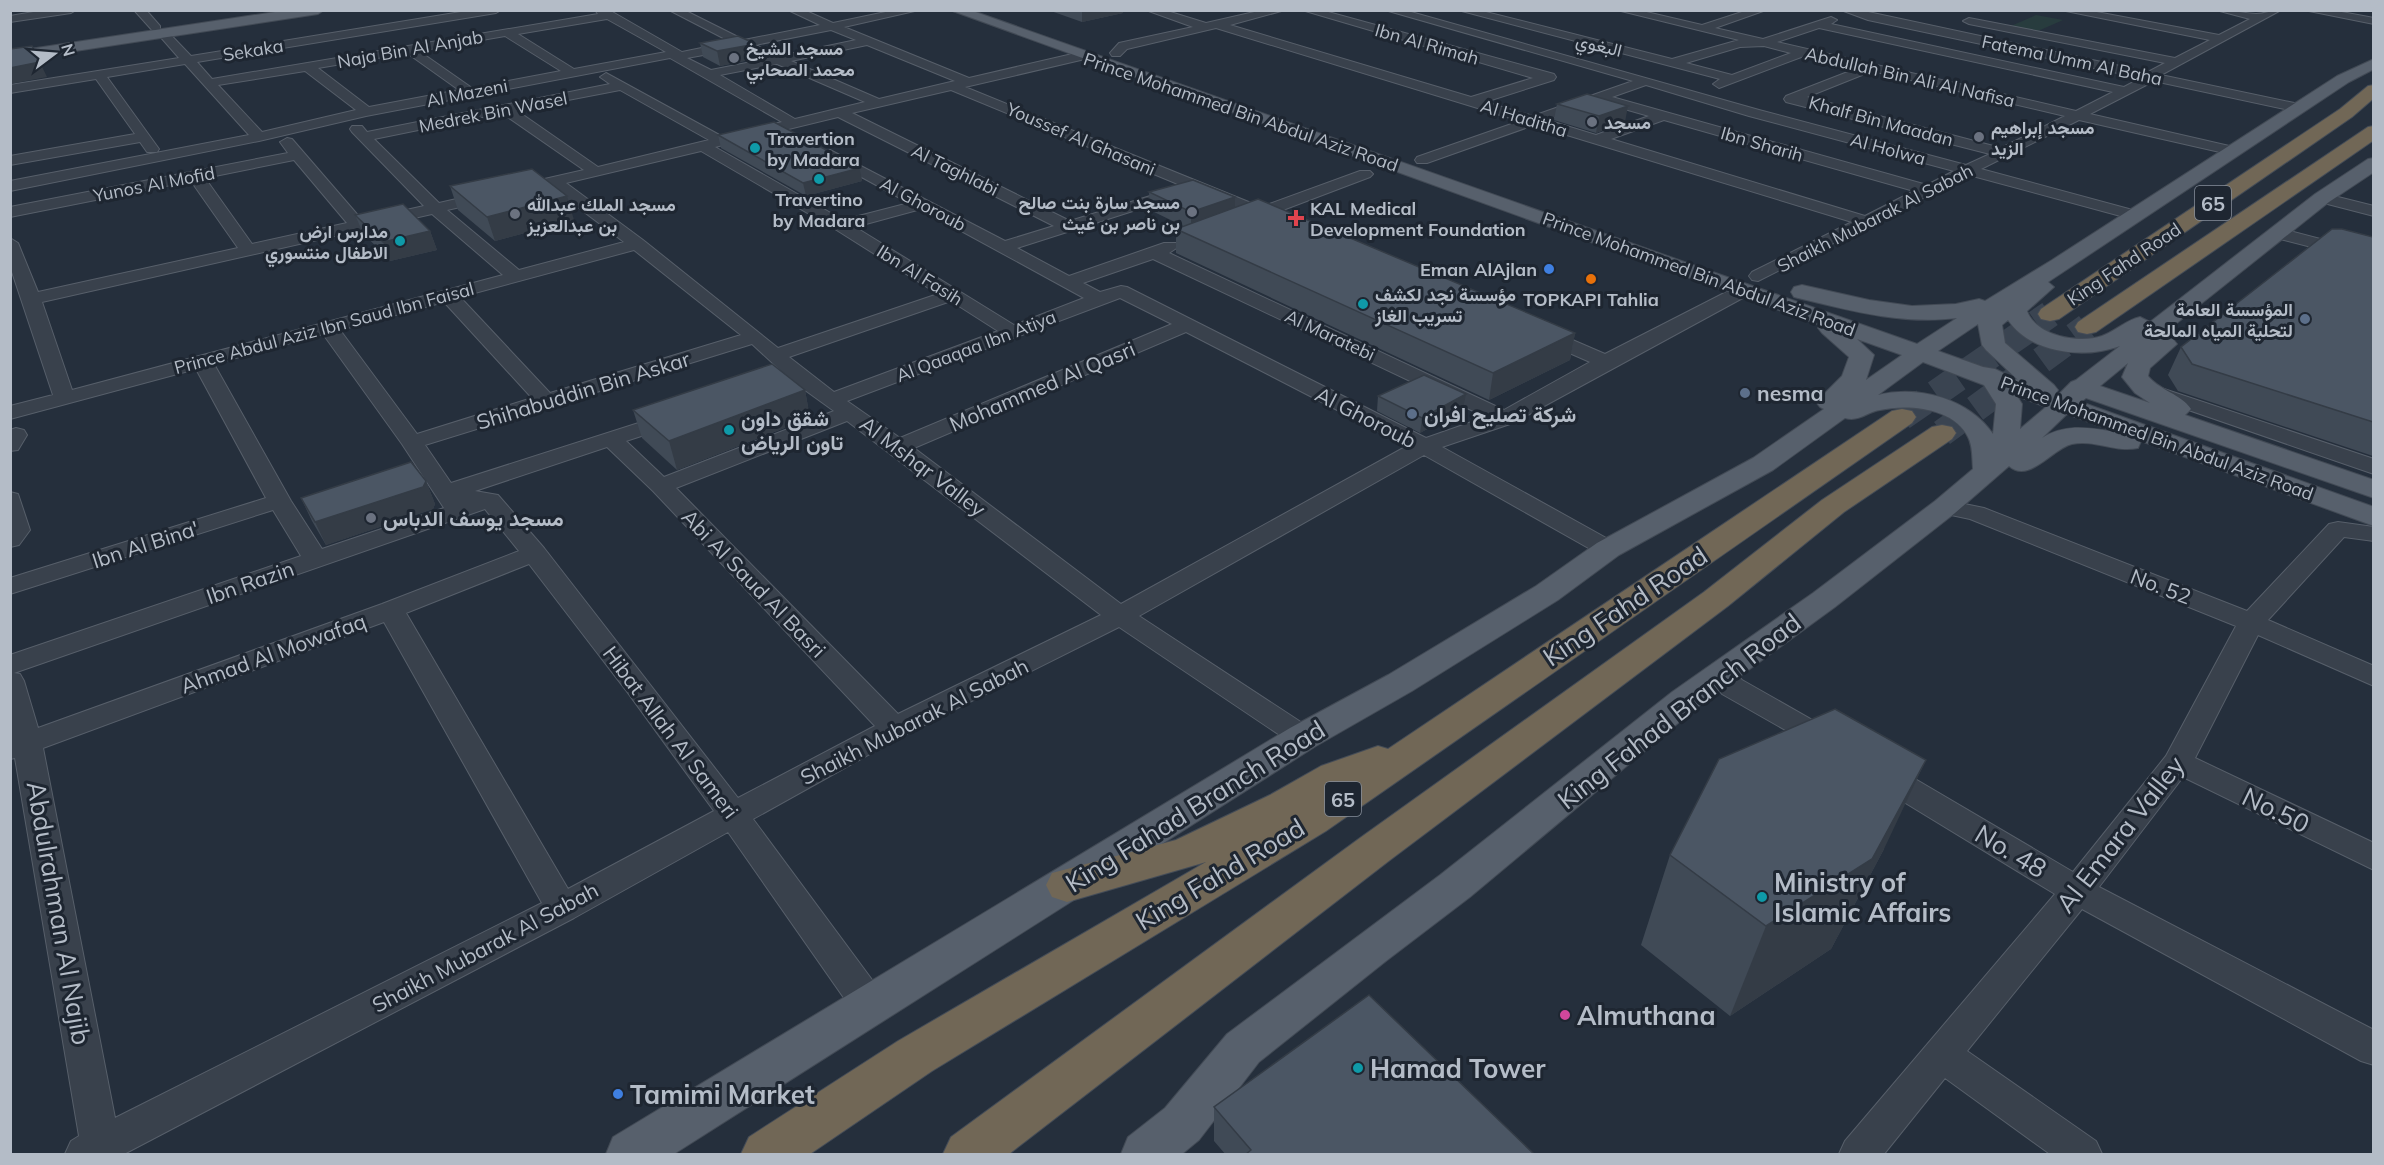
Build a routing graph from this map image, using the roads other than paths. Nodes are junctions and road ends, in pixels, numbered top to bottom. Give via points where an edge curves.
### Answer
1 (140, 10) edge
2 (271, 10) edge
3 (318, 10) edge
4 (496, 10) edge
5 (674, 10) edge
6 (794, 10) edge
7 (914, 10) edge
8 (956, 10) edge
9 (991, 10) edge
10 (1151, 10) edge
11 (1307, 10) edge
12 (1390, 10) edge
13 (1463, 10) edge
14 (1622, 10) edge
15 (1881, 10) edge
16 (1977, 10) edge
17 (2066, 10) edge
18 (2221, 10) edge
19 (2276, 10) edge
20 (2309, 10) edge
21 (64, 11) edge
22 (1274, 11) edge
23 (1756, 11) edge
24 (1851, 12) edge
25 (605, 13) edge
26 (2262, 18) junction
27 (10, 19) edge
28 (1953, 20) junction
29 (2373, 21) edge
30 (1816, 24) junction
31 (1212, 26) junction
32 (830, 27) junction
33 (1700, 29) junction
34 (1927, 30) junction
35 (160, 31) junction
36 (1542, 31) junction
37 (508, 33) junction
38 (1869, 36) junction
39 (2222, 39) junction
40 (869, 41) junction
41 (1505, 42) junction
42 (1763, 43) junction
43 (742, 44) junction
44 (10, 49) edge
45 (410, 50) junction
46 (1803, 52) junction
47 (1116, 53) junction
48 (676, 55) junction
49 (1818, 55) junction
50 (1081, 56) junction
51 (10, 57) edge
52 (782, 59) junction
53 (189, 61) junction
54 (2178, 62) junction
55 (1673, 63) junction
56 (2373, 63) edge
57 (1589, 64) junction
58 (308, 67) junction
59 (1870, 68) junction
60 (593, 69) junction
61 (572, 73) junction
62 (2373, 73) edge
63 (709, 74) junction
64 (1558, 74) junction
65 (100, 76) junction
66 (2150, 76) junction
67 (1735, 79) junction
68 (1644, 80) junction
69 (210, 83) junction
70 (960, 84) junction
71 (620, 86) junction
72 (10, 90) edge
73 (2373, 90) edge
74 (2126, 91) junction
75 (471, 93) junction
76 (1693, 93) junction
77 (1597, 97) junction
78 (1794, 98) junction
79 (1470, 102) junction
80 (878, 103) junction
81 (2352, 106) junction
82 (2299, 108) junction
83 (505, 109) junction
84 (366, 112) junction
85 (841, 113) junction
86 (1754, 113) junction
87 (2077, 115) junction
88 (1662, 116) junction
89 (344, 118) junction
90 (1531, 120) junction
91 (791, 130) junction
92 (2373, 131) edge
93 (280, 132) junction
94 (366, 136) junction
95 (144, 137) junction
96 (259, 137) junction
97 (1596, 140) junction
98 (721, 141) junction
99 (703, 146) junction
100 (820, 149) edge
101 (2233, 151) junction
102 (2004, 153) junction
103 (298, 155) junction
104 (158, 158) junction
105 (1422, 160) junction
106 (10, 161) edge
107 (2373, 163) edge
108 (1969, 171) junction
109 (596, 172) junction
110 (1365, 174) dead end
111 (195, 175) junction
112 (553, 181) junction
113 (10, 186) edge
114 (1195, 187) junction
115 (1927, 190) junction
116 (2322, 198) junction
117 (922, 204) junction
118 (436, 209) junction
119 (2373, 211) edge
120 (10, 212) edge
121 (1261, 213) junction
122 (2134, 215) junction
123 (1240, 221) edge
124 (1865, 221) junction
125 (358, 226) junction
126 (841, 226) junction
127 (1069, 227) junction
128 (1293, 227) edge
129 (2278, 233) junction
130 (1186, 241) edge
131 (10, 243) edge
132 (637, 244) junction
133 (1004, 247) junction
134 (248, 250) junction
135 (1155, 253) junction
136 (2373, 258) edge
137 (2060, 265) junction
138 (514, 276) junction
139 (1068, 282) junction
140 (1751, 283) junction
141 (1120, 291) joint
142 (2203, 291) junction
143 (1802, 292) junction
144 (447, 294) junction
145 (952, 295) junction
146 (32, 299) junction
147 (1099, 299) junction
148 (2050, 314) tunnel mouth
149 (1813, 315) junction
150 (2164, 321) junction
151 (1520, 324) edge
152 (1186, 325) junction
153 (327, 327) junction
154 (2086, 327) tunnel mouth
155 (1013, 332) junction
156 (755, 338) junction
157 (1930, 346) junction
158 (776, 355) junction
159 (202, 362) junction
160 (1606, 362) junction
161 (2015, 366) junction
162 (798, 376) junction
163 (1994, 380) junction
164 (776, 383) edge
165 (2144, 388) junction
166 (2073, 396) junction
167 (64, 398) junction
168 (546, 400) junction
169 (832, 400) junction
170 (851, 412) junction
171 (10, 413) edge
172 (688, 413) edge
173 (1902, 417) tunnel mouth
174 (1505, 418) junction
175 (1942, 433) tunnel mouth
176 (612, 439) junction
177 (412, 442) junction
178 (1424, 446) junction
179 (898, 447) junction
180 (1763, 464) junction
181 (2373, 466) edge
182 (1987, 471) junction
183 (2260, 475) junction
184 (661, 486) junction
185 (2373, 489) edge
186 (10, 499) edge
187 (279, 501) junction
188 (451, 501) junction
189 (1945, 507) junction
190 (2373, 517) edge
191 (2373, 534) edge
192 (10, 540) edge
193 (1608, 549) junction
194 (535, 554) junction
195 (316, 560) junction
196 (10, 586) edge
197 (391, 610) junction
198 (1120, 616) junction
199 (2251, 622) junction
200 (10, 665) edge
201 (1720, 674) junction
202 (2373, 676) edge
203 (10, 681) edge
204 (894, 728) junction
205 (1303, 737) junction
206 (1424, 742) junction
207 (19, 745) edge
208 (2178, 762) junction
209 (734, 815) junction
210 (2373, 858) edge
211 (1067, 885) junction
212 (2076, 890) junction
213 (562, 908) junction
214 (872, 1007) junction
215 (2373, 1049) edge
216 (1942, 1053) junction
217 (93, 1150) edge
218 (631, 1155) edge
219 (767, 1155) edge
220 (969, 1155) edge
221 (1146, 1155) edge
222 (1859, 1155) edge
223 (2082, 1155) edge

1 - 35 street
2 - 35 main road
3 - 35 main road
4 - 53 street, Sekaka
5 - 43 street
6 - 32 street, Youssef Al Ghasani
7 - 32 street, Al Mazeni
8 - 50 main road, Prince Mohammed Bin Abdul Aziz Road
9 - 47 main road, Prince Mohammed Bin Abdul Aziz Road
10 - 31 street, Al Haditha
11 - 64 street, Ibn Al Rimah
12 - 41 street, Al Holwa
13 - 36 street, البغوي
14 - 33 street, Abdullah Bin Ali Al Nafisa
15 - 24 street via 1872,14
16 - 28 street
17 - 39 street
18 - 26 street
19 - 26 street, Shaikh Mubarak Al Sabah
20 - 29 street
21 - 27 street
22 - 31 street
23 - 33 street
24 - 30 street
24 - 34 street, Fatema Umm Al Baha
25 - 37 street, Naja Bin Al Anjab
25 - 48 street
26 - 39 street, Shaikh Mubarak Al Sabah
28 - 34 street
28 - 54 street
30 - 38 street
30 - 42 street
31 - 47 street via 1123,46
31 - 79 street, Al Haditha
32 - 40 street, Youssef Al Ghasani
32 - 43 street, Al Mazeni
33 - 42 street, Abdullah Bin Ali Al Nafisa
34 - 66 street, Fatema Umm Al Baha
35 - 44 main road
35 - 51 main road
35 - 53 street
36 - 41 street
36 - 55 street, البغوي
37 - 45 street, Naja Bin Al Anjab
37 - 61 street
38 - 49 street
38 - 74 street
39 - 54 street, Shaikh Mubarak Al Sabah
40 - 52 street
40 - 70 street, Youssef Al Ghasani
41 - 57 street, Al Holwa
42 - 46 street, Abdullah Bin Ali Al Nafisa
42 - 55 street via 1739,44
43 - 48 street, Al Mazeni
43 - 52 street
45 - 58 street, Naja Bin Al Anjab
45 - 75 street
46 - 49 street, Abdullah Bin Ali Al Nafisa
46 - 67 street
47 - 105 main road, Prince Mohammed Bin Abdul Aziz Road
48 - 60 street, Al Mazeni
48 - 63 street
49 - 59 street, Abdullah Bin Ali Al Nafisa
50 - 70 street
50 - 140 main road, Prince Mohammed Bin Abdul Aziz Road
52 - 63 street
52 - 80 street
53 - 65 street, Sekaka
53 - 69 street
54 - 66 street, Shaikh Mubarak Al Sabah
55 - 67 street, البغوي
56 - 82 main road
57 - 64 street
57 - 68 street, Al Holwa
58 - 69 street, Naja Bin Al Anjab
58 - 84 street
59 - 78 street
59 - 87 street, Abdullah Bin Ali Al Nafisa
60 - 61 street, Al Mazeni
60 - 71 street
61 - 75 street, Al Mazeni
62 - 81 highway via 2352,92
63 - 91 street
64 - 79 street
65 - 72 street, Sekaka
65 - 95 street
66 - 74 street, Shaikh Mubarak Al Sabah
66 - 82 street, Fatema Umm Al Baha
67 - 76 street
68 - 76 street, Al Holwa
68 - 77 street
69 - 96 street
70 - 80 street
70 - 114 street, Youssef Al Ghasani
71 - 83 street, Medrek Bin Wasel
71 - 98 street
73 - 81 highway, King Fahd Road / 65
74 - 87 street, Shaikh Mubarak Al Sabah
75 - 84 street, Al Mazeni
76 - 86 street, Al Holwa via 1691,96
77 - 88 street, Ibn Sharih
77 - 90 street
78 - 86 street
78 - 102 street, Khalf Bin Maadan
79 - 90 street, Al Haditha
80 - 85 street
81 - 148 highway, King Fahd Road / 65
82 - 101 main road
83 - 94 street, Medrek Bin Wasel
83 - 109 street
84 - 89 street, Al Mazeni
85 - 91 street
85 - 127 street, Al Taghlabi
86 - 108 street, Al Holwa
87 - 101 street, Abdullah Bin Ali Al Nafisa
87 - 102 street, Shaikh Mubarak Al Sabah
88 - 97 street
88 - 115 street, Ibn Sharih
89 - 93 street, Al Mazeni
89 - 94 street
90 - 97 street, Al Haditha
90 - 105 street
91 - 98 street
92 - 154 highway, King Fahd Road / 65
93 - 96 street, Al Mazeni
93 - 103 street
94 - 118 street
95 - 104 street
95 - 106 street
96 - 104 street, Al Mazeni
97 - 124 street, Al Haditha
98 - 99 street
99 - 109 street
99 - 126 street, Ibn Al Fasih
100 - 117 street, Al Ghoroub
101 - 122 main road
102 - 108 street, Shaikh Mubarak Al Sabah
103 - 111 street, Yunos Al Mofid
103 - 125 street
104 - 113 street
105 - 140 main road, Prince Mohammed Bin Abdul Aziz Road
107 - 116 main road
108 - 115 street, Shaikh Mubarak Al Sabah
108 - 122 street, Al Holwa
109 - 112 street
110 - 121 street
111 - 120 street, Yunos Al Mofid
111 - 134 street
112 - 118 street
112 - 132 street, Al Mshqr Valley
114 - 121 street, Youssef Al Ghasani
114 - 127 street
115 - 124 street, Shaikh Mubarak Al Sabah
116 - 119 street
116 - 129 main road
117 - 126 street
117 - 133 street, Al Ghoroub
118 - 125 street
118 - 138 street
121 - 123 street
121 - 128 street, Youssef Al Ghasani
122 - 137 main road
124 - 140 street, Shaikh Mubarak Al Sabah
125 - 134 street
126 - 145 street, Ibn Al Fasih
127 - 133 street
129 - 136 street
129 - 142 main road
130 - 135 street
131 - 146 street
132 - 138 street, Prince Abdul Aziz Ibn Saud Ibn Faisal
132 - 156 street, Al Mshqr Valley
133 - 139 street, Al Ghoroub
134 - 146 street
135 - 139 street
135 - 174 street, Al Maratebi
137 - 142 main road via 2045,285 2015,309 2023,326 2047,339 2065,343 2086,346 2110,341 2173,300
137 - 143 main road via 1960,311 1918,315
137 - 157 main road
137 - 161 main road via 1990,324 1994,345
138 - 144 street, Prince Abdul Aziz Ibn Saud Ibn Faisal
139 - 147 street, Al Ghoroub
140 - 143 main road, Prince Mohammed Bin Abdul Aziz Road
140 - 149 main road, Prince Mohammed Bin Abdul Aziz Road
140 - 160 street, Shaikh Mubarak Al Sabah
141 - 147 street, Al Qaaqaa Ibn Atiya
141 - 152 street, Al Ghoroub
142 - 150 main road
143 - 157 main road, Prince Mohammed Bin Abdul Aziz Road
144 - 153 street, Prince Abdul Aziz Ibn Saud Ibn Faisal
144 - 168 street
145 - 155 street, Ibn Al Fasih
145 - 158 street
146 - 167 street
147 - 155 street, Al Qaaqaa Ibn Atiya
149 - 157 main road, Prince Mohammed Bin Abdul Aziz Road
149 - 180 main road via 1862,355 1860,365 1854,379
150 - 165 main road via 2171,339 2139,365 2135,377
150 - 166 main road
151 - 160 street
152 - 178 street, Al Ghoroub
152 - 179 street, Mohammed Al Qasri
153 - 159 street, Prince Abdul Aziz Ibn Saud Ibn Faisal
153 - 177 street
155 - 169 street, Al Qaaqaa Ibn Atiya
156 - 158 street, Al Mshqr Valley
156 - 168 street, Shihabuddin Bin Askar
157 - 161 main road, Prince Mohammed Bin Abdul Aziz Road
157 - 163 main road
157 - 180 main road
158 - 162 street, Al Mshqr Valley
159 - 167 street, Prince Abdul Aziz Ibn Saud Ibn Faisal
159 - 187 street
160 - 174 street, Shaikh Mubarak Al Sabah
161 - 166 main road
162 - 164 street
162 - 169 street, Al Mshqr Valley
163 - 166 main road, Prince Mohammed Bin Abdul Aziz Road
163 - 182 main road via 2009,404 2006,440
165 - 181 street
165 - 185 main road via 2180,410 2342,469
166 - 182 main road
166 - 183 main road, Prince Mohammed Bin Abdul Aziz Road
166 - 185 main road, Prince Mohammed Bin Abdul Aziz Road
167 - 171 street, Prince Abdul Aziz Ibn Saud Ibn Faisal
168 - 177 street, Shihabuddin Bin Askar
169 - 170 street, Al Mshqr Valley
170 - 179 street, Al Mshqr Valley
170 - 184 street
172 - 176 street, Ibn Razin
173 - 206 highway, King Fahd Road / 65
174 - 178 street, Shaikh Mubarak Al Sabah
175 - 220 highway, King Fahd Road via 1833,506 1716,599 1375,849
176 - 184 street, Abi Al Saud Al Basri
176 - 188 street, Ibn Razin
177 - 188 street
178 - 193 street, Al Ghoroub
178 - 198 street, Shaikh Mubarak Al Sabah
179 - 198 street, Al Mshqr Valley
180 - 182 main road via 1811,446 1856,409 1886,400 1914,400 1957,413 1972,423 1983,441
180 - 193 main road, King Fahad Branch Road
182 - 189 main road
183 - 189 main road via 2138,443 2064,436 2010,472
183 - 190 main road, Prince Mohammed Bin Abdul Aziz Road
184 - 204 street, Abi Al Saud Al Basri
186 - 192 street via 18,530
187 - 195 street
187 - 196 street, Ibn Al Bina'
188 - 194 street, Hibat Allah Al Sameri via 490,500
188 - 195 street, Ibn Razin
189 - 199 street, No. 52 via 1976,513
189 - 201 main road, King Fahad Branch Road
191 - 199 street, Al Emara Valley via 2338,529
193 - 205 main road, King Fahad Branch Road via 1548,593
194 - 197 street, Ahmad Al Mowafaq
194 - 209 street, Hibat Allah Al Sameri
195 - 200 street, Ibn Razin
197 - 207 street, Ahmad Al Mowafaq
197 - 213 street
198 - 204 street, Shaikh Mubarak Al Sabah
198 - 205 street, Al Mshqr Valley
199 - 202 street, No. 52
199 - 208 street, Al Emara Valley
201 - 212 street, No. 48 via 1732,687
201 - 221 main road, King Fahad Branch Road via 1455,886 1243,1048 1182,1125
203 - 207 street, Abdulrahman Al Najib
204 - 209 street, Shaikh Mubarak Al Sabah
205 - 211 main road, King Fahad Branch Road
206 - 211 highway via 1335,776 1186,854
206 - 219 highway, King Fahd Road / 65 via 1312,820 915,1056
207 - 217 street, Abdulrahman Al Najib
208 - 210 street, No.50
208 - 212 street, Al Emara Valley
209 - 213 street, Shaikh Mubarak Al Sabah
209 - 214 street, Hibat Allah Al Sameri
211 - 214 main road, King Fahad Branch Road
212 - 215 street, No. 48
212 - 216 street, Al Emara Valley
213 - 217 street, Shaikh Mubarak Al Sabah
214 - 218 main road, King Fahad Branch Road
216 - 222 street, Al Emara Valley
216 - 223 street

